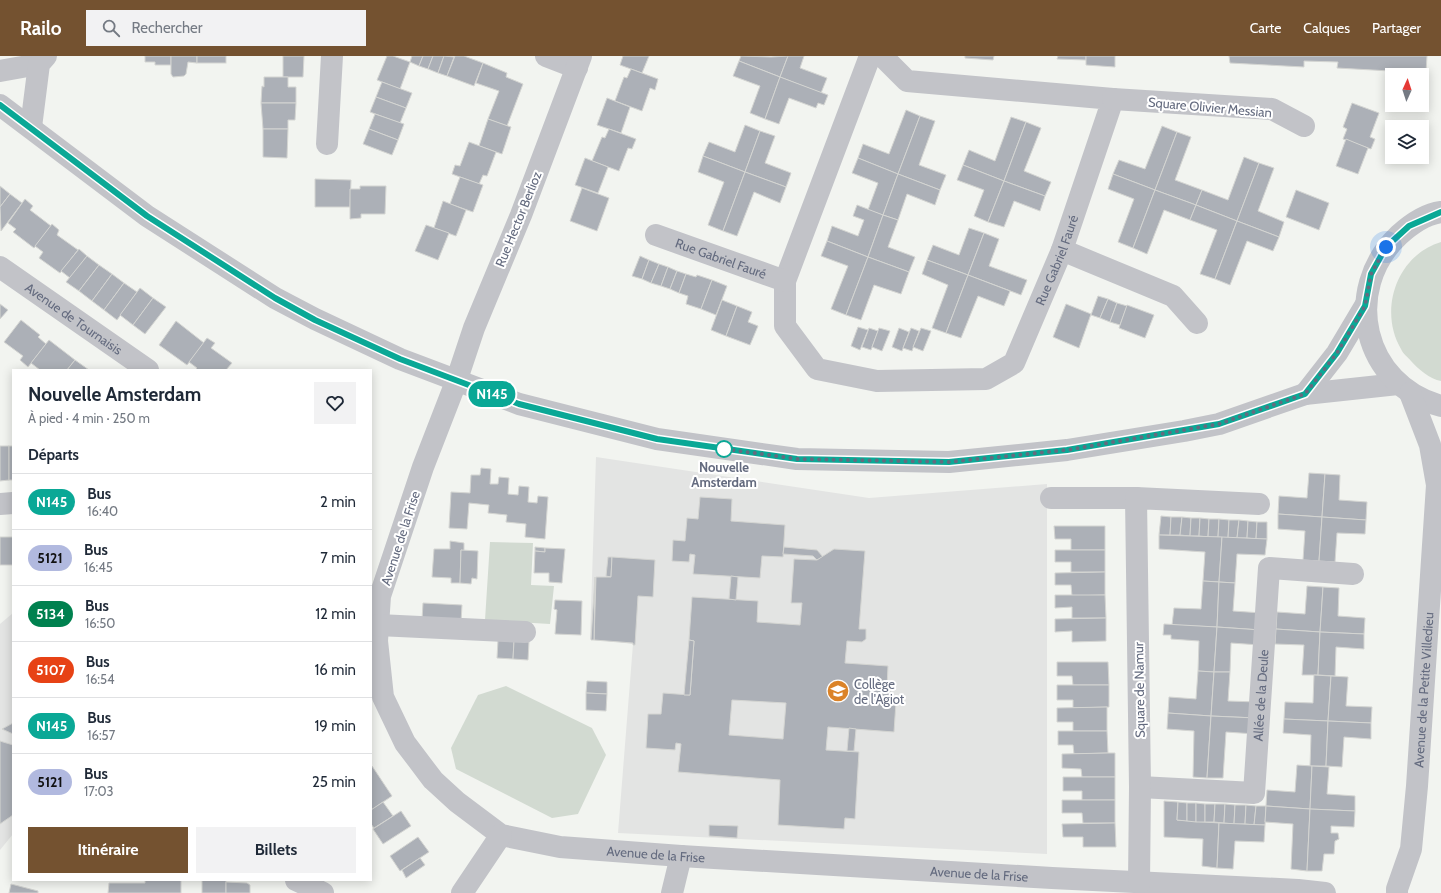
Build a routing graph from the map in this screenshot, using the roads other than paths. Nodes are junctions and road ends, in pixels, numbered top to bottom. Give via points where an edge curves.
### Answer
1 (332, 56) edge
2 (546, 56) edge
3 (870, 56) edge
4 (882, 56) edge
5 (42, 60) edge
6 (579, 62) edge
7 (0, 71) edge
8 (1113, 99) junction
9 (0, 105) edge
10 (1304, 126) dead end
11 (31, 127) junction
12 (327, 144) dead end
13 (1440, 210) edge
14 (656, 235) dead end
15 (1062, 250) junction
16 (0, 267) edge
17 (785, 281) junction
18 (1365, 306) junction
19 (1197, 323) dead end
20 (147, 369) edge
21 (456, 382) junction
22 (1404, 388) junction
23 (1305, 394) junction
24 (1441, 406) edge
25 (1439, 482) edge
26 (1051, 498) dead end
27 (1136, 498) junction
28 (0, 504) edge
29 (12, 504) edge
30 (1259, 504) dead end
31 (1353, 574) dead end
32 (376, 596) edge
33 (525, 632) dead end
34 (1434, 632) edge
35 (375, 637) edge
36 (1140, 786) junction
37 (501, 835) junction
38 (681, 856) junction
39 (298, 881) edge
40 (1139, 883) junction
41 (1071, 886) edge
42 (1393, 892) edge
43 (323, 893) edge
44 (462, 893) edge
45 (672, 893) edge
46 (1325, 893) edge

1 - 12 street
2 - 6 street
3 - 17 street, Rue Gabriel Fauré
4 - 8 street via 907,81
5 - 7 street
5 - 11 street
6 - 21 street, Rue Hector Berlioz via 521,215 474,328
8 - 10 street, Square Olivier Messian via 1272,110
8 - 15 street, Rue Gabriel Fauré
9 - 11 street
11 - 21 street via 147,216 275,298 315,320
13 - 18 street via 1409,226 1386,247 1371,274
14 - 17 street, Rue Gabriel Fauré
15 - 17 street, Rue Gabriel Fauré via 1014,363 986,379 877,381 817,369 784,326
15 - 19 street via 1173,296
16 - 20 street, Avenue de Tournaisis
18 - 22 street via 1368,334 1380,361
18 - 23 street via 1337,353
21 - 23 street via 519,404 657,439 797,459 941,462 1067,450 1184,431 1219,424
21 - 32 street, Avenue de la Frise
22 - 23 street
22 - 24 street
22 - 25 street, Avenue de la Petite Villedieu via 1430,445
25 - 34 street, Avenue de la Petite Villedieu
26 - 27 street
27 - 30 street
27 - 36 street, Square de Namur
28 - 29 street
31 - 36 street, Allée de la Deule via 1269,568 1254,793
32 - 35 street, Avenue de la Frise
33 - 35 street
34 - 42 street, Avenue de la Petite Villedieu via 1411,849
35 - 37 street, Avenue de la Frise via 383,697 405,743 433,780 457,802
36 - 40 street, Square de Namur
37 - 38 street, Avenue de la Frise via 560,847
37 - 44 street
38 - 41 street, Avenue de la Frise
38 - 45 street
39 - 43 street
40 - 41 street, Avenue de la Frise
40 - 46 street, Avenue de la Frise

